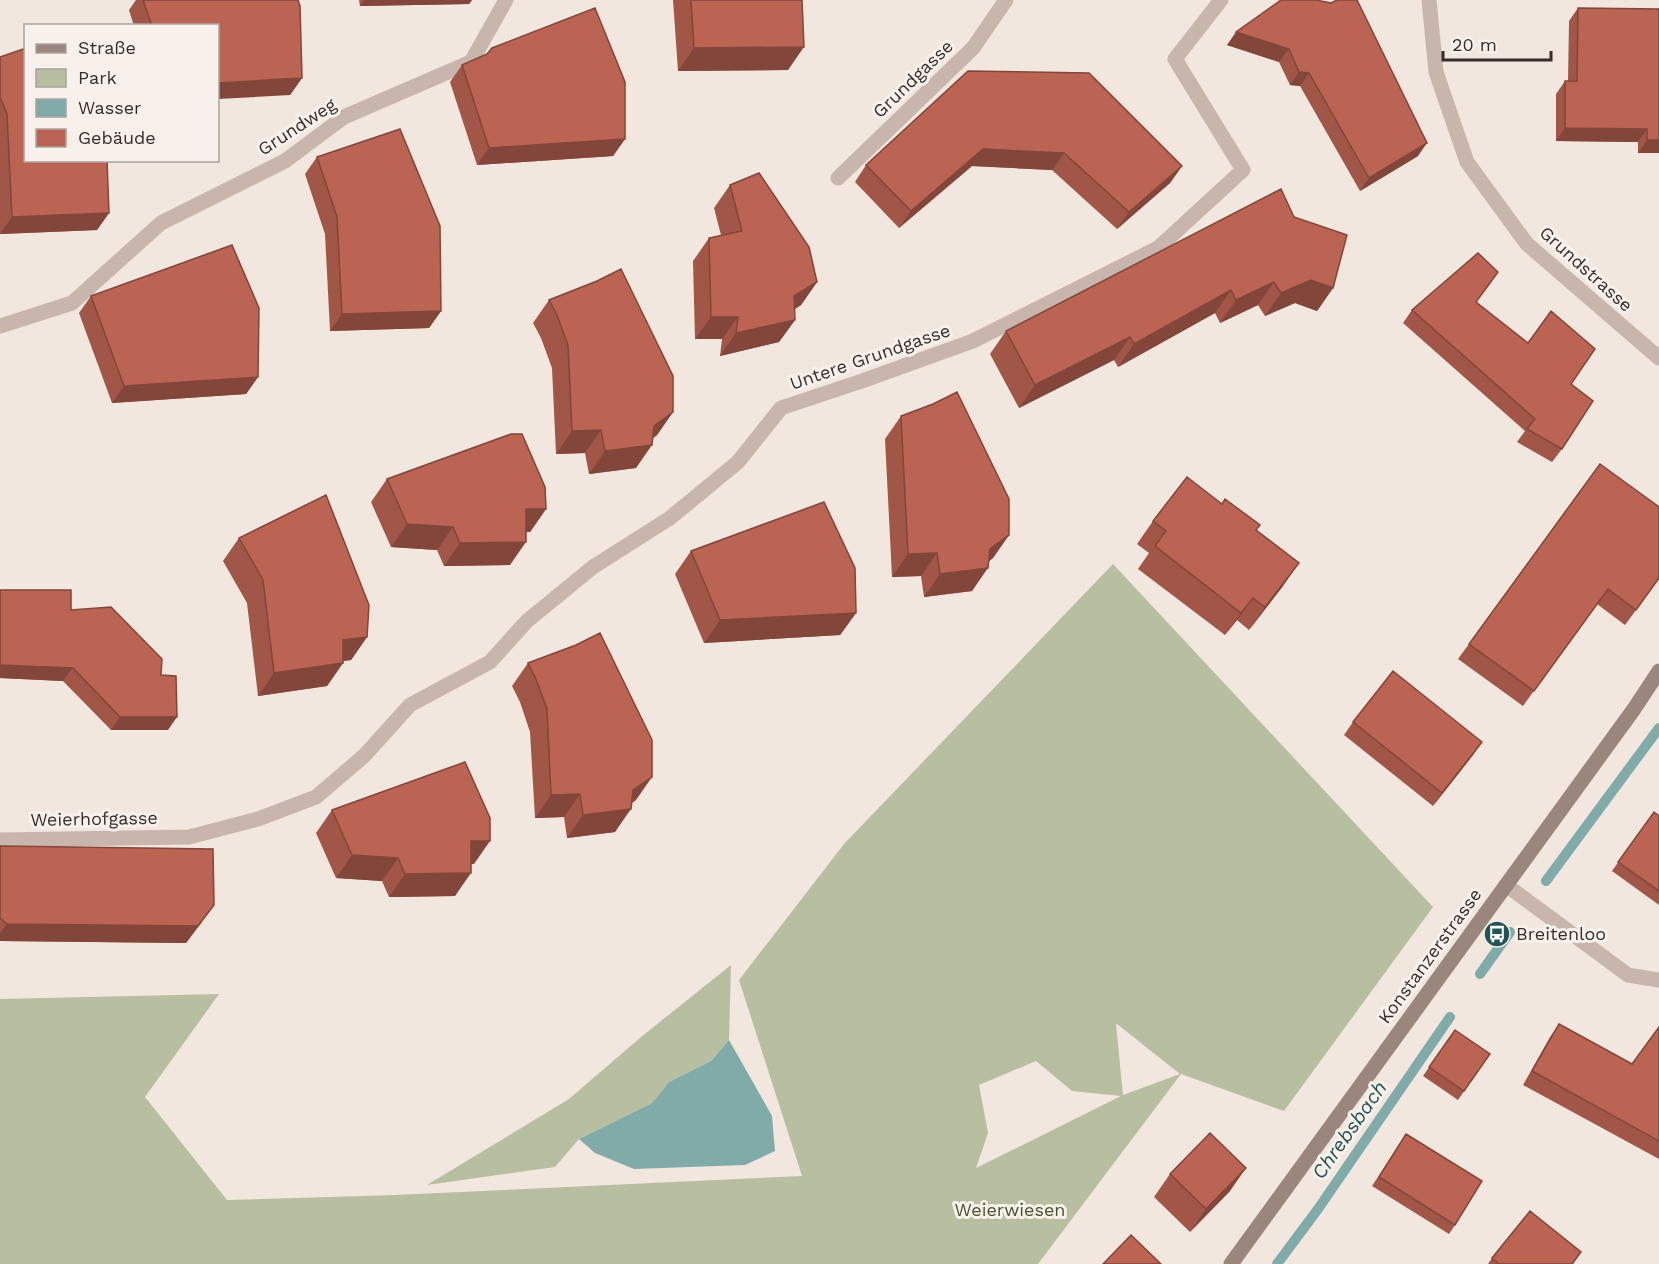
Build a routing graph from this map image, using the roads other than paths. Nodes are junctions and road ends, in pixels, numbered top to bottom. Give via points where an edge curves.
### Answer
1 (506, 0) edge
2 (1006, 0) edge
3 (1221, 0) edge
4 (1429, 0) edge
5 (838, 178) dead end
6 (0, 326) edge
7 (1659, 358) edge
8 (1659, 671) edge
9 (189, 837) joint
10 (0, 840) edge
11 (1506, 885) junction
12 (1659, 980) edge
13 (1231, 1264) edge

1 - 6 street, Grundweg via 471,62 344,117 285,161 161,223 72,303
2 - 5 street, Grundgasse via 973,48
3 - 9 street, Untere Grundgasse via 1175,59 1243,170 1158,248 973,341 782,408 738,462 670,518 593,567 527,621 490,662 410,705 364,756 316,796 258,819
4 - 7 street, Grundstrasse via 1436,72 1467,162 1527,244
8 - 11 main road, Konstanzerstrasse
9 - 10 street, Weierhofgasse
11 - 12 street via 1628,975
11 - 13 main road, Konstanzerstrasse

